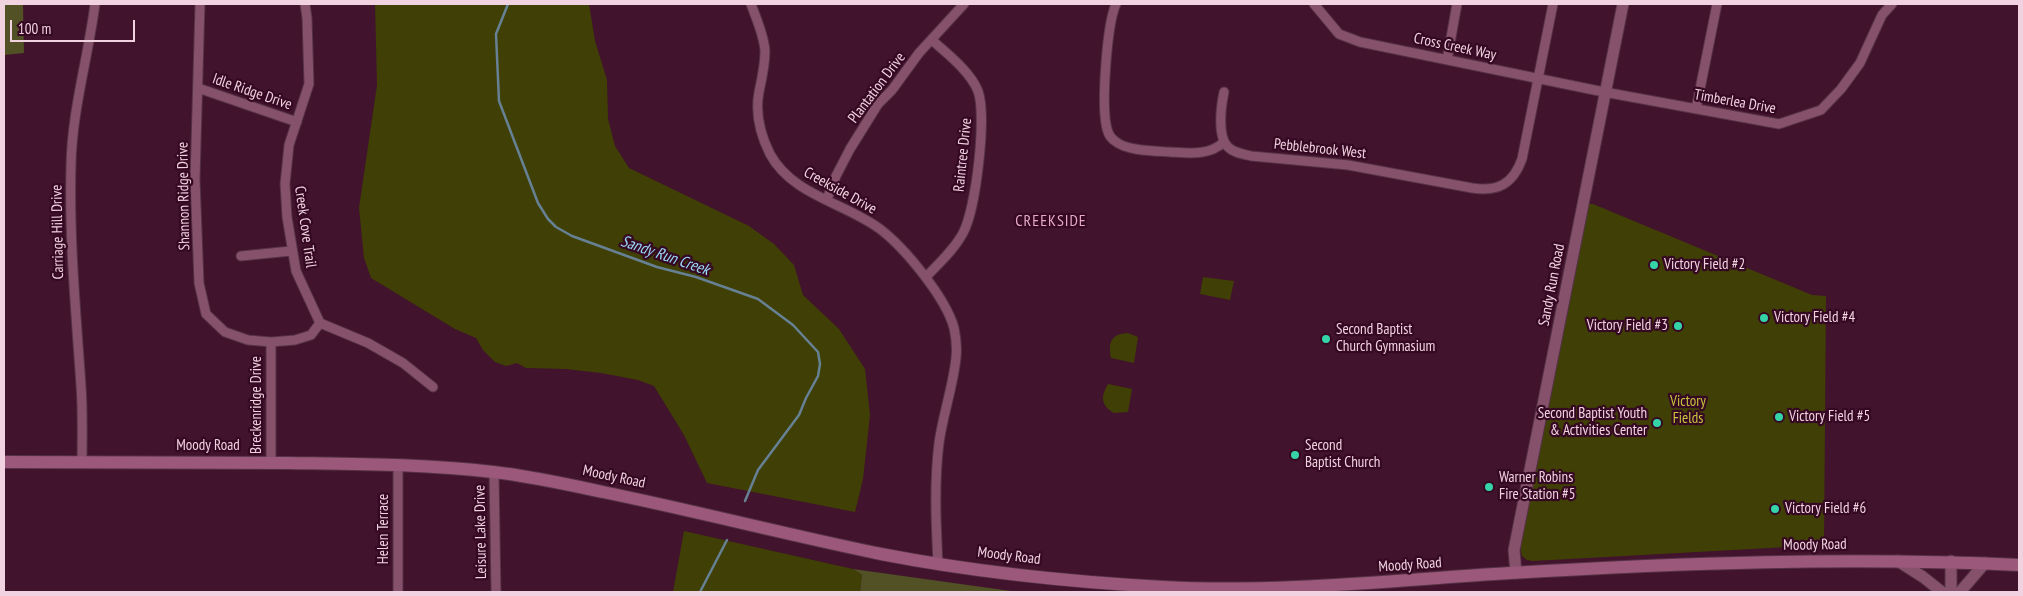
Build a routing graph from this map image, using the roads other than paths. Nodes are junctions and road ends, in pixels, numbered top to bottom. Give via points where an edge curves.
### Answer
1 (95, 4) edge
2 (200, 4) edge
3 (305, 4) edge
4 (751, 4) edge
5 (964, 4) edge
6 (1116, 4) edge
7 (1314, 4) edge
8 (1457, 4) edge
9 (1553, 4) edge
10 (1623, 4) edge
11 (1717, 4) edge
12 (1892, 4) edge
13 (932, 40) junction
14 (1447, 60) junction
15 (1538, 78) junction
16 (198, 88) junction
17 (1224, 92) dead end
18 (1604, 92) junction
19 (1696, 109) junction
20 (297, 122) junction
21 (1224, 142) junction
22 (827, 199) junction
23 (291, 251) junction
24 (241, 256) dead end
25 (926, 277) junction
26 (320, 323) junction
27 (271, 342) junction
28 (432, 387) dead end
29 (4, 462) edge
30 (82, 462) junction
31 (271, 463) junction
32 (398, 465) junction
33 (494, 472) junction
34 (1898, 560) junction
35 (1951, 562) junction
36 (938, 564) junction
37 (1985, 564) junction
38 (2019, 565) edge
39 (1516, 573) junction
40 (1378, 588) edge
41 (1340, 589) edge
42 (398, 592) edge
43 (496, 592) edge
44 (1942, 592) edge
45 (1951, 592) edge
46 (1960, 592) edge

1 - 30 street, Carriage Hill Drive via 78,99 71,164 71,258 81,388
2 - 16 street, Shannon Ridge Drive
3 - 20 street, Creek Cove Trail via 309,84
4 - 22 street, Creekside Drive via 765,48 757,110 764,140 771,156 786,174 802,188
5 - 13 street, Plantation Drive
6 - 21 street via 1104,79 1108,133 1115,142 1151,151 1195,154 1217,148
7 - 14 street, Cross Creek Way via 1339,34 1348,38
8 - 14 street
9 - 15 street, Pebblebrook West
10 - 18 street, Sandy Run Road
11 - 19 street
12 - 19 street, Timberlea Drive via 1882,15 1860,63 1821,110 1779,124
13 - 22 street, Plantation Drive via 869,118 836,176
13 - 25 street, Raintree Drive via 974,83 982,117 970,218 953,248
14 - 15 street, Cross Creek Way
15 - 18 street, Cross Creek Way
15 - 21 street, Pebblebrook West via 1518,170 1496,188 1484,190 1348,165 1251,156 1236,153
16 - 20 street, Idle Ridge Drive
16 - 27 street, Shannon Ridge Drive via 196,189 199,283 206,314 225,332 248,340
17 - 21 street via 1220,122
18 - 19 street, Timberlea Drive
18 - 39 street, Sandy Run Road via 1514,550
20 - 23 street, Creek Cove Trail via 289,145 285,184
22 - 25 street, Creekside Drive via 880,229
23 - 24 street
23 - 26 street, Creek Cove Trail via 298,278
25 - 36 street, Creekside Drive via 951,319 956,342 939,445
26 - 27 street, Breckenridge Drive via 311,335
26 - 28 street via 389,355
27 - 31 street, Breckenridge Drive
29 - 30 main road, Moody Road
30 - 31 main road, Moody Road
31 - 32 main road, Moody Road
32 - 33 main road, Moody Road
32 - 42 street, Helen Terrace
33 - 36 main road, Moody Road via 617,494
33 - 43 street, Leisure Lake Drive
34 - 35 main road, Moody Road
34 - 39 main road, Moody Road via 1743,562
34 - 44 street
35 - 37 main road, Moody Road
35 - 45 street
36 - 41 main road, Moody Road via 1072,580 1168,587
37 - 38 main road, Moody Road
37 - 46 street
39 - 40 main road, Moody Road
40 - 41 main road, Moody Road

